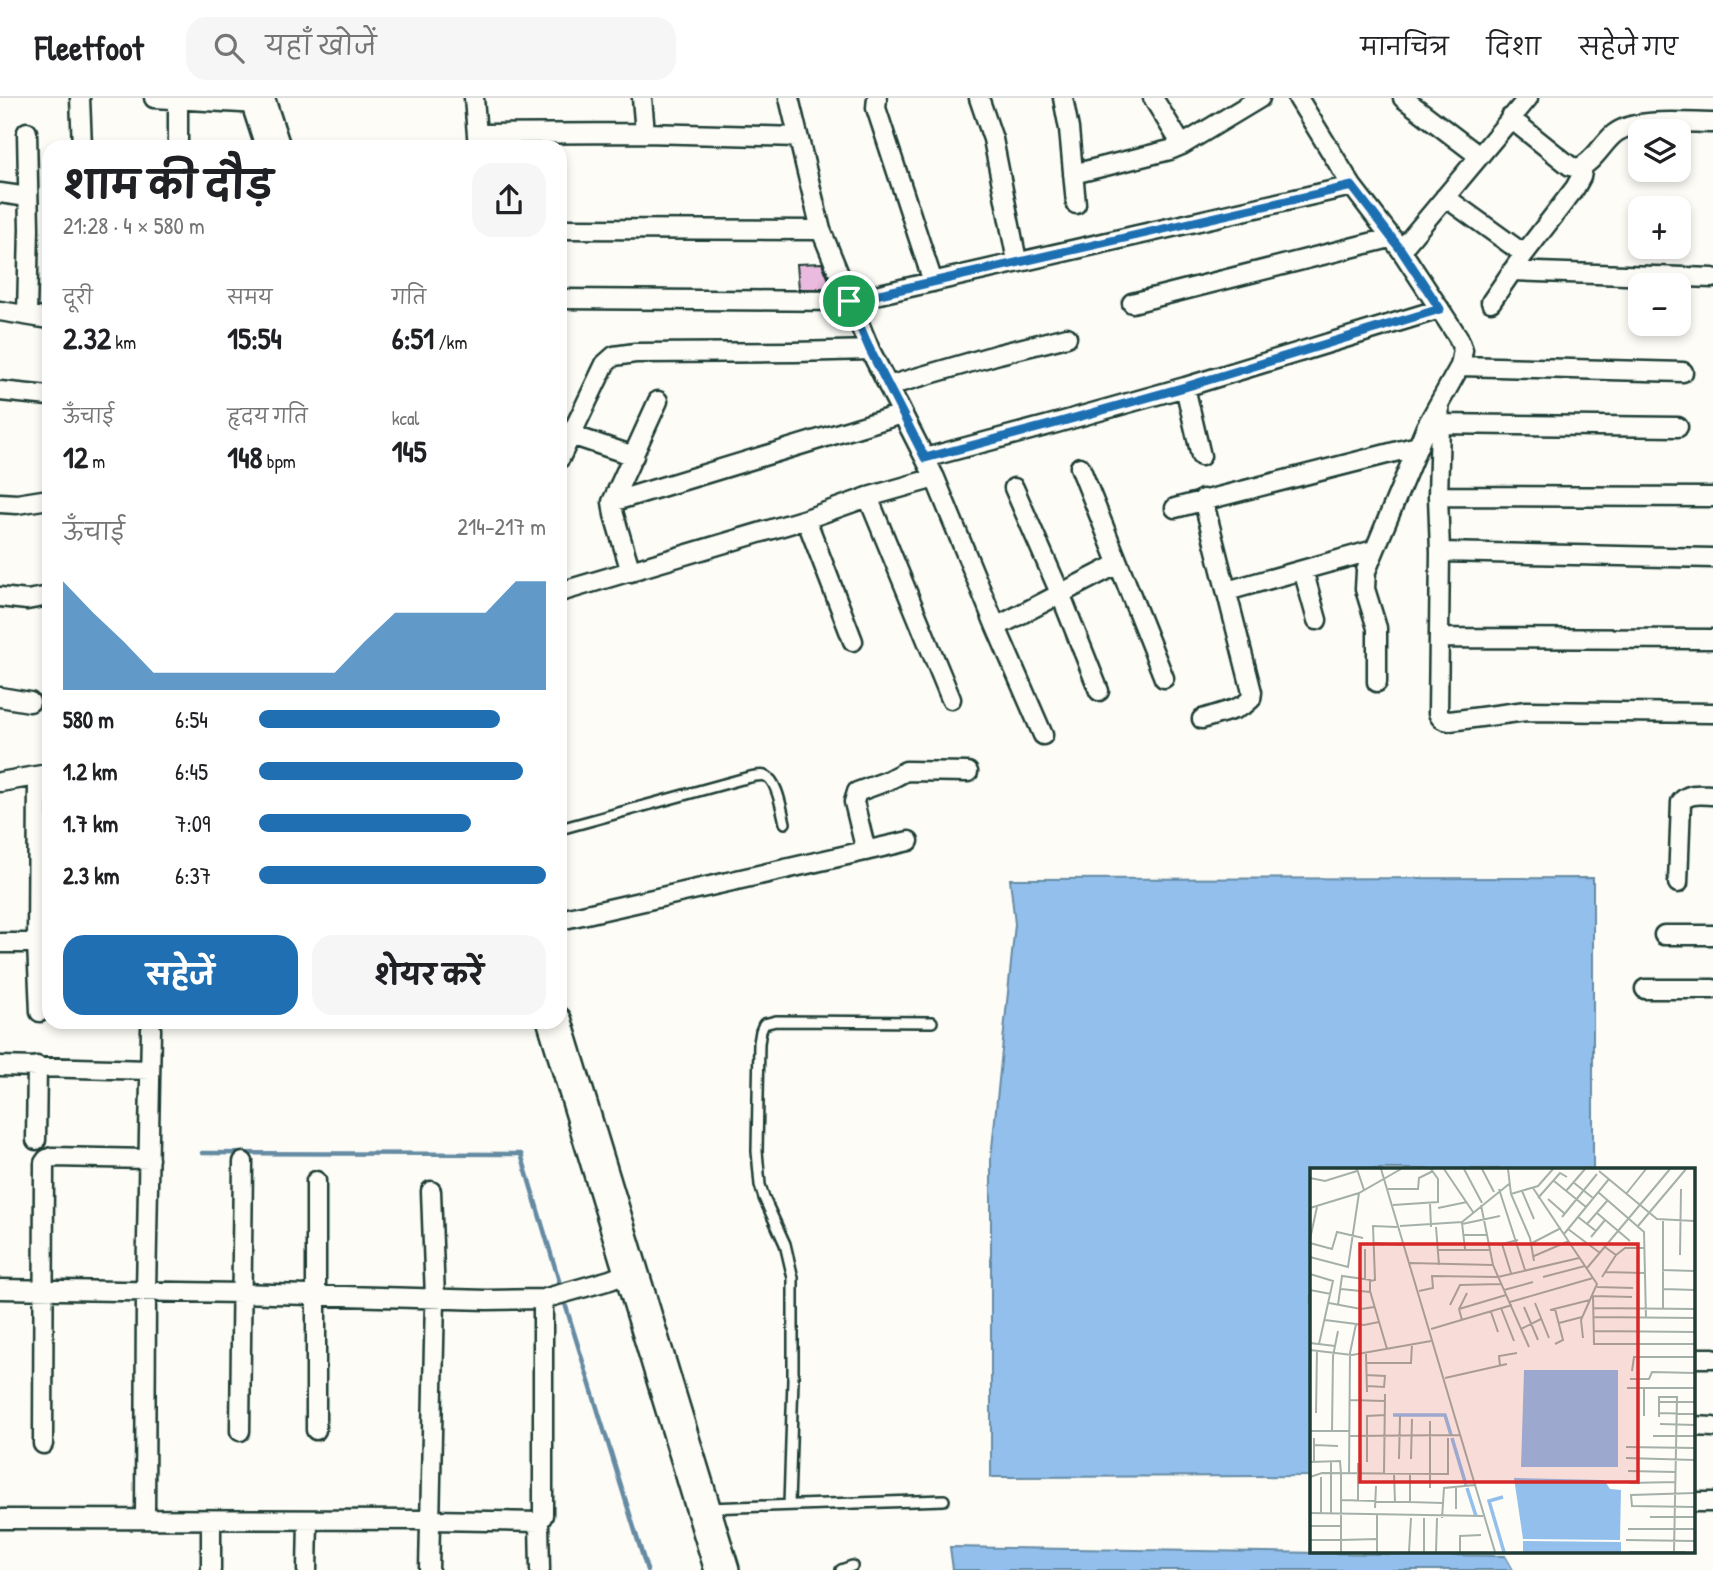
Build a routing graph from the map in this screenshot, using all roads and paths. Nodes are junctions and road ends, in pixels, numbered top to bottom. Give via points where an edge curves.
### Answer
1 (80, 98) edge
2 (153, 98) edge
3 (474, 98) edge
4 (642, 98) edge
5 (789, 98) edge
6 (877, 98) edge
7 (979, 98) edge
8 (1063, 98) edge
9 (1153, 98) edge
10 (1260, 98) edge
11 (1298, 98) edge
12 (1404, 98) edge
13 (1528, 98) edge
14 (178, 100) junction
15 (264, 100) edge
16 (1510, 118) junction
17 (1713, 123) edge
18 (27, 132) dead end
19 (645, 133) junction
20 (798, 137) junction
21 (82, 140) edge
22 (178, 140) edge
23 (272, 140) edge
24 (287, 140) edge
25 (477, 140) edge
26 (498, 140) edge
27 (1181, 145) junction
28 (1479, 156) junction
29 (1583, 167) junction
30 (1073, 174) junction
31 (1352, 186) junction
32 (0, 193) edge
33 (28, 197) junction
34 (1445, 197) junction
35 (1076, 204) dead end
36 (567, 229) edge
37 (821, 230) junction
38 (1396, 244) junction
39 (1524, 254) junction
40 (1017, 261) junction
41 (1512, 271) junction
42 (1713, 278) edge
43 (933, 282) junction
44 (567, 299) edge
45 (849, 301) junction
46 (1491, 302) dead end
47 (1132, 303) dead end
48 (1440, 309) junction
49 (0, 311) edge
50 (27, 314) junction
51 (42, 317) edge
52 (1067, 337) dead end
53 (870, 350) junction
54 (1460, 366) junction
55 (1683, 372) dead end
56 (888, 386) junction
57 (1185, 387) junction
58 (0, 391) edge
59 (42, 395) edge
60 (658, 401) dead end
61 (1439, 404) junction
62 (902, 414) junction
63 (1440, 424) junction
64 (1678, 426) dead end
65 (571, 435) junction
66 (567, 443) edge
67 (1418, 446) junction
68 (634, 456) junction
69 (1201, 456) dead end
70 (925, 458) junction
71 (1080, 467) dead end
72 (934, 478) junction
73 (1014, 488) dead end
74 (1438, 496) junction
75 (868, 497) junction
76 (1713, 497) edge
77 (1203, 499) junction
78 (42, 500) edge
79 (612, 502) junction
80 (0, 503) edge
81 (1175, 508) dead end
82 (806, 519) junction
83 (1374, 551) junction
84 (1440, 552) junction
85 (1713, 558) edge
86 (1118, 564) junction
87 (1303, 570) junction
88 (631, 572) junction
89 (567, 590) edge
90 (1227, 591) junction
91 (1060, 593) junction
92 (0, 597) edge
93 (42, 597) edge
94 (1318, 620) dead end
95 (996, 627) junction
96 (1439, 638) junction
97 (1713, 639) edge
98 (853, 641) dead end
99 (1164, 678) dead end
100 (1377, 682) dead end
101 (1099, 691) dead end
102 (0, 697) edge
103 (951, 699) dead end
104 (30, 702) dead end
105 (1713, 713) edge
106 (1202, 719) dead end
107 (1043, 735) dead end
108 (968, 772) dead end
109 (42, 775) edge
110 (0, 782) edge
111 (1713, 795) edge
112 (785, 823) dead end
113 (567, 827) edge
114 (909, 841) dead end
115 (866, 851) junction
116 (1678, 883) dead end
117 (42, 915) edge
118 (567, 918) edge
119 (1664, 935) dead end
120 (1713, 935) edge
121 (0, 943) edge
122 (37, 943) junction
123 (42, 968) edge
124 (1645, 989) dead end
125 (1713, 989) edge
126 (42, 995) edge
127 (40, 1012) dead end
128 (932, 1022) dead end
129 (151, 1029) dead end
130 (536, 1029) edge
131 (557, 1029) edge
132 (0, 1066) edge
133 (37, 1066) junction
134 (150, 1070) junction
135 (36, 1140) dead end
136 (149, 1159) junction
137 (243, 1162) dead end
138 (316, 1181) dead end
139 (431, 1191) dead end
140 (621, 1276) junction
141 (0, 1289) edge
142 (43, 1289) junction
143 (146, 1292) junction
144 (241, 1293) junction
145 (317, 1295) junction
146 (435, 1298) junction
147 (543, 1299) junction
148 (316, 1430) dead end
149 (240, 1431) dead end
150 (43, 1444) dead end
151 (944, 1500) dead end
152 (789, 1506) junction
153 (703, 1508) junction
154 (145, 1518) junction
155 (0, 1519) edge
156 (211, 1520) junction
157 (308, 1520) junction
158 (430, 1520) junction
159 (539, 1522) junction
160 (852, 1566) dead end
161 (211, 1570) edge
162 (307, 1570) edge
163 (429, 1570) edge
164 (540, 1570) edge
165 (698, 1570) edge
166 (722, 1570) edge
167 (841, 1570) edge

1 - 21 street
2 - 14 street
3 - 25 street
4 - 19 street
5 - 20 street
6 - 43 street via 876,108
7 - 40 street via 993,139
8 - 30 street
9 - 27 street
10 - 27 street
11 - 31 street
12 - 28 street
13 - 16 street
14 - 15 street
14 - 22 street
15 - 23 highway
15 - 24 highway
16 - 28 street
16 - 29 street via 1570,166
17 - 29 street via 1627,128 1613,135
18 - 33 street
19 - 20 street
19 - 26 street
20 - 37 street
27 - 30 street
28 - 34 street
29 - 39 street via 1575,188
30 - 35 street
31 - 38 street
31 - 40 street
32 - 33 street
33 - 50 street
34 - 38 street
34 - 39 street
36 - 37 street
37 - 45 street
38 - 47 street
38 - 48 street
39 - 41 street
40 - 43 street
41 - 42 street
41 - 46 street
43 - 45 street
44 - 45 street
45 - 53 street
48 - 54 street via 1462,345
48 - 57 street
49 - 50 street
50 - 51 street
52 - 56 street
53 - 56 street
53 - 65 street via 618,355 605,363
54 - 55 street
54 - 61 street
56 - 62 street
57 - 69 street
57 - 70 street
58 - 59 street
60 - 68 street
61 - 63 street
61 - 67 street
62 - 70 street
62 - 79 street
63 - 64 street
63 - 74 street
65 - 66 street
65 - 68 street
67 - 77 street
67 - 83 street
68 - 79 street
70 - 72 street
71 - 86 street
72 - 75 street
72 - 95 street
73 - 91 street
74 - 76 street
74 - 84 street
75 - 82 street
75 - 103 street
77 - 81 street
77 - 90 street
78 - 80 street
79 - 88 street
82 - 88 street
82 - 98 street
83 - 87 street
83 - 100 street via 1364,583 1377,628
84 - 85 street
84 - 96 street
86 - 91 street
86 - 99 street
87 - 90 street
87 - 94 street
88 - 89 street
90 - 106 street via 1251,699
91 - 95 street
91 - 101 street
92 - 93 street
95 - 107 street
96 - 97 street
96 - 105 street via 1438,713 1443,720 1526,711
102 - 104 street
108 - 115 street via 906,771 857,792 854,802
109 - 110 street
111 - 116 street via 1691,795 1681,802
112 - 113 lane via 774,783 764,776
114 - 115 street
115 - 118 street
117 - 122 street
119 - 120 street
121 - 122 street
122 - 123 street
124 - 125 street
126 - 127 street
128 - 152 lane via 776,1021 764,1024 761,1031 760,1185 785,1244 793,1278
129 - 134 street
130 - 140 highway
131 - 140 highway
132 - 133 street
133 - 134 street
133 - 135 street
134 - 136 street
136 - 142 street via 45,1160
136 - 143 street
137 - 144 street
138 - 145 street
139 - 146 street
140 - 147 street
140 - 153 highway
140 - 165 highway via 651,1408
141 - 142 street
142 - 143 street
142 - 150 street
143 - 144 street
143 - 154 street
144 - 145 street
144 - 149 street
145 - 146 street
145 - 148 street
146 - 147 street
146 - 158 street
147 - 159 street via 543,1515
151 - 152 lane
152 - 153 lane
153 - 166 highway
154 - 155 street
154 - 156 street
156 - 157 street
156 - 161 street
157 - 158 street
157 - 162 street
158 - 159 street
158 - 163 street
159 - 164 street
160 - 167 lane

